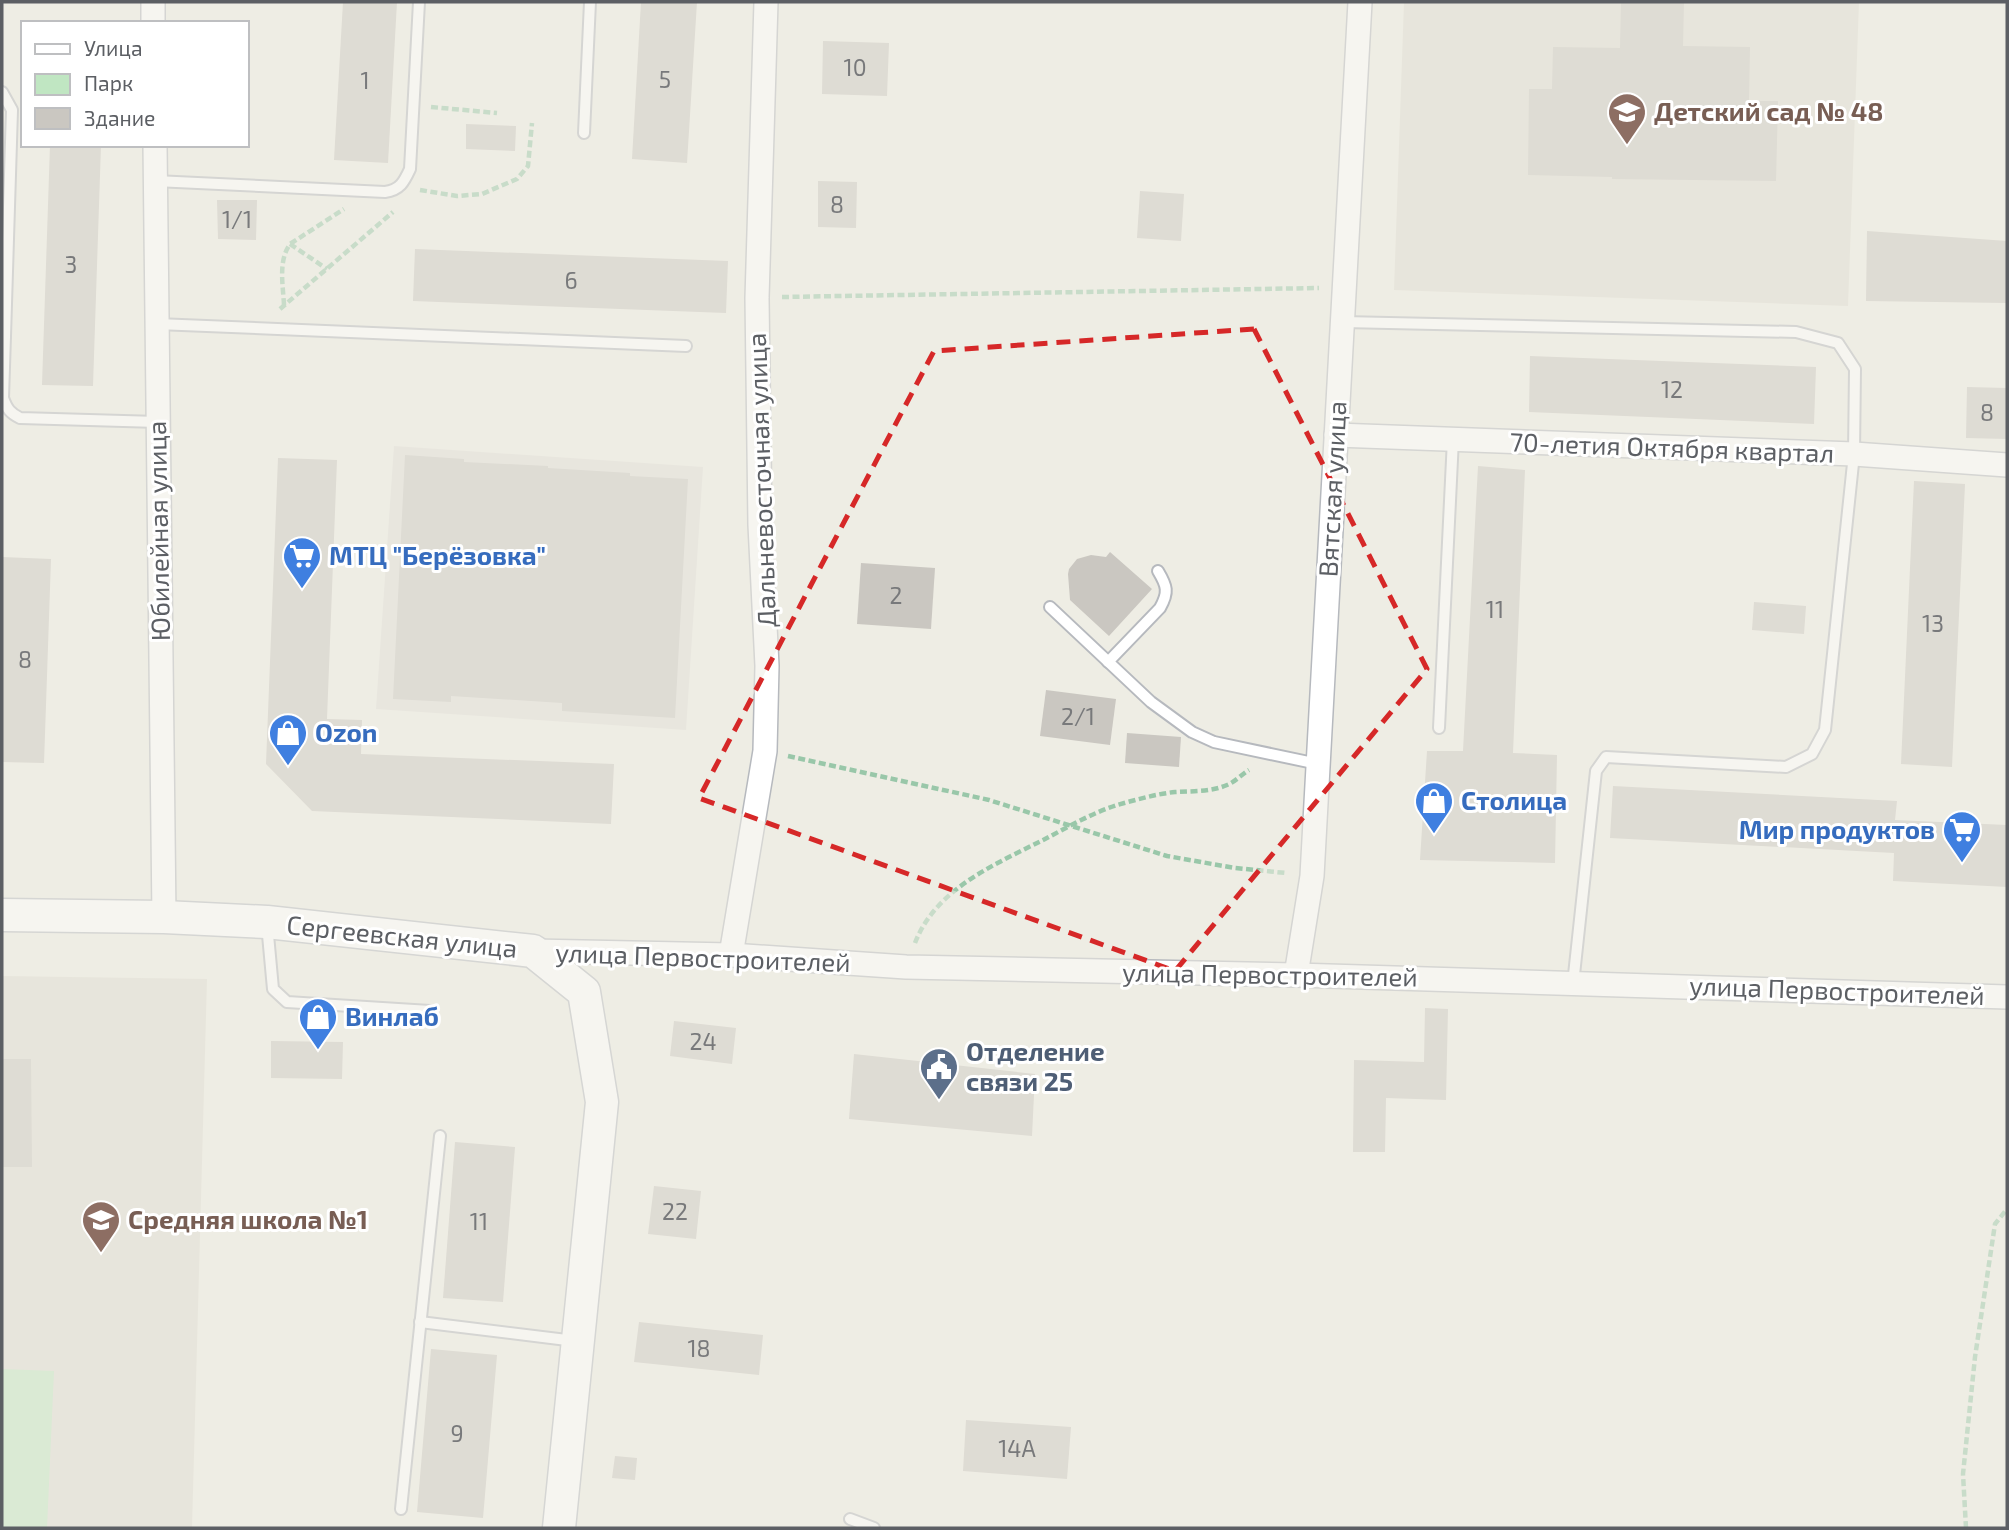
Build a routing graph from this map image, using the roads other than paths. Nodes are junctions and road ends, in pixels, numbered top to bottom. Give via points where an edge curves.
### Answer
1 (153, 2) edge
2 (419, 2) edge
3 (590, 2) edge
4 (766, 2) edge
5 (1360, 2) edge
6 (153, 21) edge
7 (2, 92) edge
8 (583, 133) dead end
9 (155, 147) edge
10 (155, 181) junction
11 (1342, 322) junction
12 (157, 324) junction
13 (3, 336) edge
14 (687, 346) dead end
15 (158, 422) junction
16 (1336, 435) junction
17 (1453, 439) junction
18 (1854, 454) junction
19 (2007, 465) edge
20 (1158, 571) dead end
21 (1050, 607) dead end
22 (1108, 662) junction
23 (1439, 728) dead end
24 (1318, 764) junction
25 (2, 915) edge
26 (164, 917) junction
27 (267, 922) junction
28 (533, 951) junction
29 (731, 955) junction
30 (1296, 975) junction
31 (1573, 984) junction
32 (2007, 997) edge
33 (430, 1011) dead end
34 (440, 1136) dead end
35 (420, 1322) junction
36 (578, 1341) junction
37 (401, 1509) dead end
38 (850, 1519) dead end
39 (558, 1528) edge
40 (874, 1528) edge

1 - 6 street
2 - 10 lane via 410,169 400,187 371,192
3 - 8 lane
4 - 29 street, Дальневосточная улица via 757,298 767,666 765,751
5 - 11 street, Вятская улица
7 - 13 lane via 12,110
9 - 10 street, Юбилейная улица
10 - 12 street, Юбилейная улица
11 - 16 street, Вятская улица
11 - 18 lane via 1796,332 1817,337 1838,343 1855,369
12 - 14 lane
12 - 15 street, Юбилейная улица
13 - 15 lane via 3,398 12,414 20,418
15 - 26 street, Юбилейная улица
16 - 17 street, 70-летия Октября квартал
16 - 24 street, Вятская улица
17 - 18 street, 70-летия Октября квартал
17 - 23 lane
18 - 19 street, 70-летия Октября квартал
18 - 31 lane via 1825,730 1812,754 1786,766 1605,757 1596,771
20 - 22 lane via 1166,584 1160,608
21 - 22 lane
22 - 24 lane via 1192,732 1214,742
24 - 30 street, Вятская улица via 1312,876
25 - 26 main road, Сергеевская улица
26 - 27 main road, Сергеевская улица
27 - 28 main road, Сергеевская улица
27 - 33 lane via 273,989 288,1002
28 - 29 street, улица Первостроителей
28 - 36 main road, Сергеевская улица via 584,992 602,1102
29 - 30 street, улица Первостроителей via 906,967
30 - 31 street, улица Первостроителей
31 - 32 street, улица Первостроителей
34 - 35 lane
35 - 36 lane
35 - 37 lane
36 - 39 main road, Сергеевская улица
38 - 40 lane

